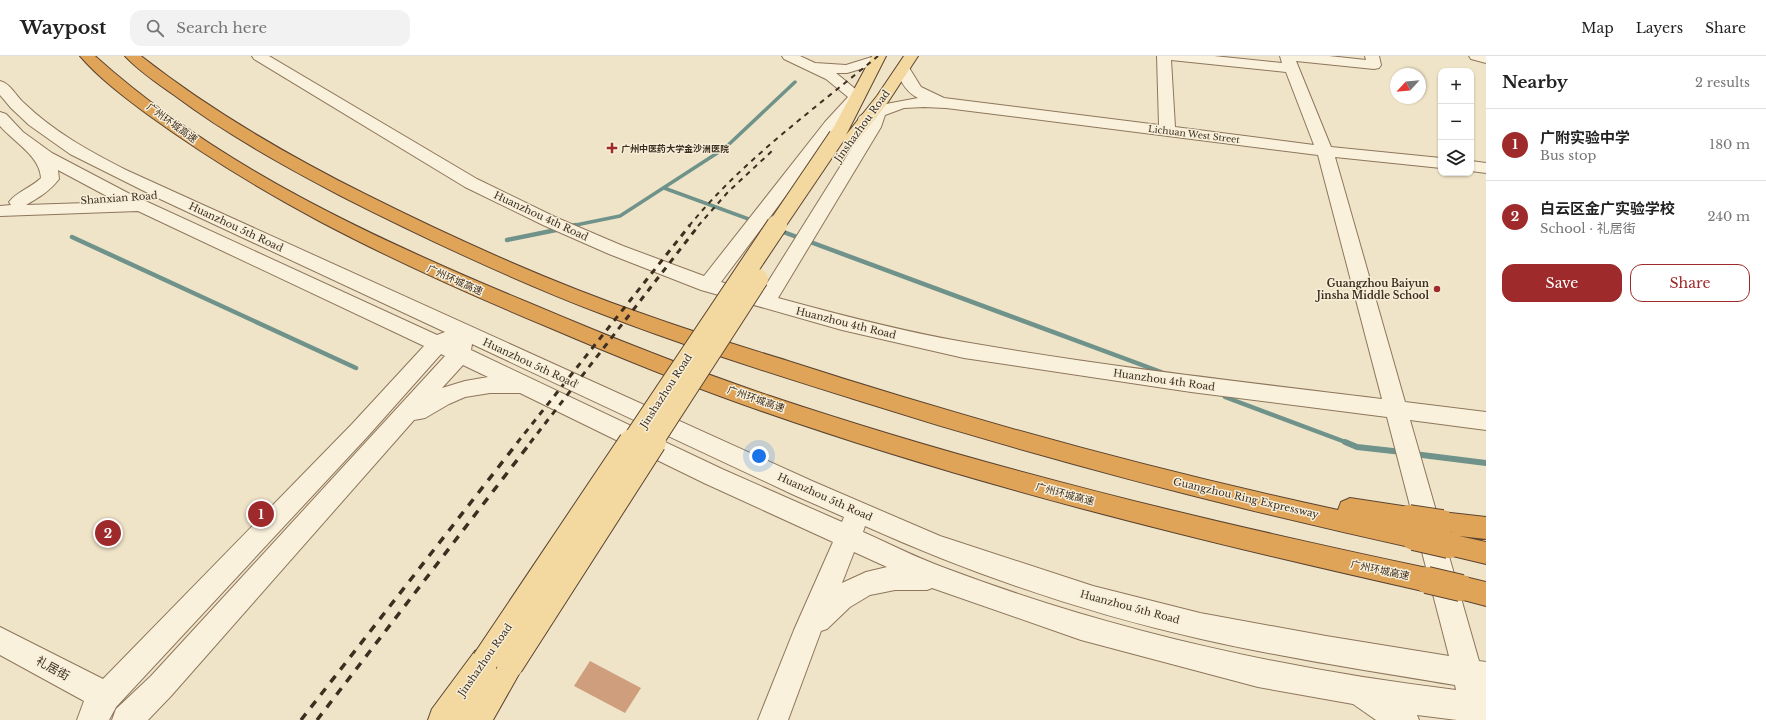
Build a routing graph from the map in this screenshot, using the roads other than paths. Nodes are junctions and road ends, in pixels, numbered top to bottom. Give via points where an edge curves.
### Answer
1 (87, 56) edge
2 (132, 56) edge
3 (259, 56) edge
4 (788, 56) edge
5 (1164, 56) edge
6 (1170, 56) edge
7 (1372, 56) edge
8 (1476, 56) edge
9 (878, 58) edge
10 (1486, 59) edge
11 (1289, 60) edge
12 (907, 62) edge
13 (805, 63) junction
14 (0, 85) edge
15 (857, 96) junction
16 (946, 103) junction
17 (876, 110) junction
18 (0, 117) edge
19 (1167, 131) junction
20 (844, 138) junction
21 (30, 146) junction
22 (1325, 150) junction
23 (1438, 163) edge
24 (1474, 166) edge
25 (1486, 168) edge
26 (166, 196) junction
27 (122, 197) junction
28 (0, 202) edge
29 (18, 202) junction
30 (141, 206) junction
31 (0, 211) edge
32 (708, 286) junction
33 (766, 302) junction
34 (462, 343) junction
35 (438, 344) junction
36 (526, 386) junction
37 (1396, 410) junction
38 (1486, 421) edge
39 (360, 430) junction
40 (383, 438) junction
41 (859, 512) junction
42 (1486, 528) edge
43 (1446, 534) junction
44 (847, 538) junction
45 (1486, 553) edge
46 (938, 578) junction
47 (1474, 591) edge
48 (808, 630) junction
49 (0, 640) edge
50 (498, 663) junction
51 (1477, 675) edge
52 (161, 686) junction
53 (1353, 689) junction
54 (99, 709) edge
55 (1478, 712) edge
56 (82, 720) edge
57 (127, 720) edge
58 (134, 720) edge
59 (443, 720) edge
60 (476, 720) edge
61 (773, 720) edge
62 (1404, 720) edge

1 - 47 highway, 广州环城高速, bridge via 125,89 186,134 284,195 463,284 602,342 820,422 1014,480 1206,530
2 - 43 highway, Guangzhou Ring Expressway, bridge via 202,108 293,164 411,225 490,261 636,320 864,396 1008,438 1178,482
3 - 32 street, Huanzhou 4th Road via 472,183 549,221
4 - 13 street
5 - 19 street
6 - 11 street
7 - 11 street via 1374,65
8 - 10 street
9 - 13 street via 857,67 836,69
9 - 15 main road, Jinshazhou Road
11 - 22 street
12 - 16 street via 907,81 917,92
12 - 17 main road, Jinshazhou Road
13 - 15 street via 831,76
14 - 26 street, Huanzhou 5th Road via 21,110 62,143
15 - 20 main road, Jinshazhou Road
15 - 32 street via 831,124
16 - 17 street via 909,102
16 - 19 street, Lichuan West Street
17 - 20 main road, Jinshazhou Road
17 - 33 street via 873,127
18 - 21 street, Huanzhou 5th Road
19 - 22 street, Lichuan West Street
20 - 50 main road, Jinshazhou Road, bridge via 641,459
21 - 27 street, Huanzhou 5th Road via 58,164
21 - 29 street via 49,168 50,179 40,189
22 - 23 street, Lichuan West Street
22 - 37 street
24 - 25 street
26 - 27 street, Shanxian Road
26 - 30 street, Shanxian Road
26 - 34 street, Huanzhou 5th Road
27 - 29 street, Shanxian Road via 102,200
27 - 30 street, Huanzhou 5th Road
28 - 29 street, Shanxian Road
30 - 31 street, Shanxian Road
30 - 35 street, Huanzhou 5th Road
32 - 33 street, Huanzhou 4th Road
33 - 37 street, Huanzhou 4th Road via 893,336 972,351 1191,384
34 - 35 street, Huanzhou 5th Road
34 - 36 street, Huanzhou 5th Road
34 - 40 street
34 - 41 street, Huanzhou 5th Road via 537,367
35 - 39 street
36 - 40 street via 482,386 448,394 424,407
36 - 44 street, Huanzhou 5th Road
37 - 38 street, Huanzhou 4th Road
37 - 51 street
39 - 40 street
39 - 54 street
40 - 52 street
41 - 44 street
41 - 51 street, Huanzhou 5th Road via 932,544 987,564 1142,612 1257,637
42 - 43 highway
43 - 45 highway, Guangzhou Ring Expressway
44 - 46 street, Huanzhou 5th Road
44 - 48 street
46 - 48 street via 891,577 866,584 832,603
46 - 53 street, Huanzhou 5th Road via 1081,627 1140,643 1258,672
48 - 61 street
49 - 54 street, 礼居街
50 - 59 main road, Jinshazhou Road
50 - 60 main road, Jinshazhou Road
51 - 55 street
52 - 57 street
52 - 58 street
53 - 55 street, Huanzhou 5th Road
53 - 62 street
54 - 56 street

